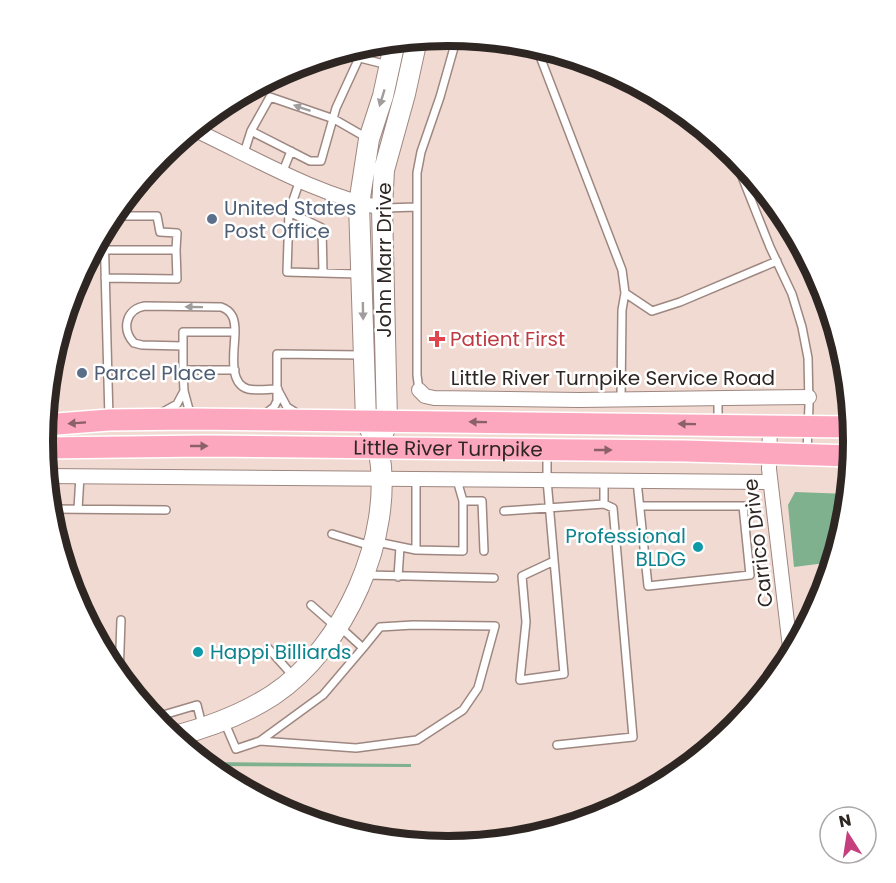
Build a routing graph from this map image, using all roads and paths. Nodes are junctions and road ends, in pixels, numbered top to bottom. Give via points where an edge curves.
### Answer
1 (455, 46) edge
2 (415, 48) edge
3 (393, 50) edge
4 (359, 58) joint
5 (540, 58) edge
6 (391, 65) junction
7 (334, 119) junction
8 (251, 131) junction
9 (202, 133) edge
10 (369, 139) junction
11 (291, 152) junction
12 (244, 153) junction
13 (283, 171) junction
14 (300, 180) junction
15 (745, 181) edge
16 (359, 204) junction
17 (417, 207) junction
18 (382, 208) junction
19 (289, 212) junction
20 (124, 216) edge
21 (104, 250) joint
22 (176, 250) junction
23 (777, 261) junction
24 (323, 273) junction
25 (361, 274) junction
26 (105, 278) junction
27 (625, 293) junction
28 (235, 332) junction
29 (183, 346) junction
30 (363, 355) junction
31 (183, 370) junction
32 (235, 370) junction
33 (278, 389) junction
34 (419, 390) joint
35 (184, 391) junction
36 (718, 397) junction
37 (809, 397) junction
38 (621, 399) junction
39 (579, 400) junction
40 (145, 419) junction
41 (191, 419) junction
42 (109, 420) junction
43 (251, 420) junction
44 (320, 421) junction
45 (377, 421) junction
46 (578, 423) junction
47 (54, 424) edge
48 (718, 424) junction
49 (770, 424) junction
50 (808, 425) junction
51 (842, 427) edge
52 (99, 446) junction
53 (53, 448) edge
54 (379, 448) junction
55 (547, 450) junction
56 (768, 452) junction
57 (807, 454) junction
58 (842, 456) edge
59 (55, 476) edge
60 (80, 476) junction
61 (382, 478) junction
62 (416, 479) junction
63 (457, 480) junction
64 (547, 480) junction
65 (604, 481) junction
66 (637, 481) junction
67 (770, 482) junction
68 (463, 501) junction
69 (604, 504) junction
70 (640, 506) junction
71 (549, 507) junction
72 (59, 509) edge
73 (78, 509) junction
74 (166, 510) dead end
75 (504, 511) dead end
76 (332, 534) dead end
77 (374, 544) junction
78 (399, 548) junction
79 (416, 550) junction
80 (484, 551) dead end
81 (554, 561) junction
82 (364, 575) junction
83 (398, 577) junction
84 (494, 578) dead end
85 (311, 605) dead end
86 (121, 620) dead end
87 (337, 626) junction
88 (789, 640) edge
89 (268, 648) dead end
90 (363, 648) junction
91 (120, 660) edge
92 (294, 677) junction
93 (163, 715) edge
94 (223, 721) junction
95 (203, 728) junction
96 (183, 733) edge
97 (260, 741) junction
98 (557, 745) dead end

1 - 17 lane via 421,152
2 - 18 street, John Marr Drive via 384,170
3 - 6 street, John Marr Drive
4 - 6 lane
4 - 7 lane
5 - 27 lane via 622,270
6 -> 10 street, John Marr Drive
7 -> 8 lane via 270,97
7 - 10 lane
7 - 11 lane via 321,162
8 - 11 lane
8 - 12 lane
9 - 12 street
10 - 16 street, John Marr Drive
11 - 13 lane
12 - 13 street
13 - 14 street
14 - 16 street
14 - 19 lane
15 - 23 lane
16 - 18 street
16 - 25 street, John Marr Drive
17 - 18 lane
17 - 34 lane
18 - 45 street, John Marr Drive
19 - 24 lane via 322,228
19 - 24 lane via 287,272
20 - 22 lane via 157,216 160,232 177,233
21 - 22 lane
21 - 26 lane
22 - 26 lane via 177,279
23 - 27 lane via 652,311
23 - 37 lane via 802,327
24 - 25 lane
25 -> 30 street, John Marr Drive
26 - 42 lane
27 - 38 lane
28 - 29 lane via 183,332
28 -> 29 lane via 233,316 220,307 145,306 129,315 127,333 134,343
28 - 32 lane
29 - 31 lane
30 - 33 lane via 277,354
30 - 45 street, John Marr Drive
31 - 32 lane
31 - 35 lane
32 - 33 lane via 238,381 247,388
33 - 43 lane via 274,407
33 - 44 lane via 290,410
34 - 39 street, Little River Turnpike Service Road via 434,398
35 - 40 lane via 175,406
35 - 41 lane
36 - 37 street, Little River Turnpike Service Road
36 - 38 street, Little River Turnpike Service Road
36 - 48 lane
37 - 50 lane
38 - 39 street, Little River Turnpike Service Road
39 - 46 lane
40 - 41 main road, Little River Turnpike
40 - 42 main road, Little River Turnpike
41 - 43 main road, Little River Turnpike
41 - 52 main road via 185,429 174,433
42 -> 47 main road, Little River Turnpike
43 - 44 main road, Little River Turnpike
44 - 45 main road, Little River Turnpike
46 -> 45 main road, Little River Turnpike
45 - 54 street, John Marr Drive
48 -> 46 main road, Little River Turnpike
48 - 49 main road, Little River Turnpike
49 - 50 main road, Little River Turnpike
49 - 56 street, Carrico Drive
50 - 51 main road, Little River Turnpike
50 - 57 lane
52 - 53 main road, Little River Turnpike
52 -> 54 main road, Little River Turnpike
54 - 55 main road, Little River Turnpike
54 - 61 street, John Marr Drive
55 -> 56 main road, Little River Turnpike
55 - 64 lane
56 - 57 main road, Little River Turnpike
56 - 67 street, Carrico Drive
57 - 58 main road, Little River Turnpike
59 - 60 street
60 - 61 street
60 - 73 lane
61 - 62 street
61 - 77 street, John Marr Drive
62 - 63 street
62 - 79 lane
63 - 64 street
63 - 68 lane
64 - 65 street
64 - 71 lane
65 - 66 street
65 - 69 lane
66 - 67 street
66 - 70 lane
67 - 88 street, Carrico Drive
68 - 79 lane via 464,551
68 - 80 lane via 482,501
69 - 71 lane
69 - 98 lane via 613,508 633,737
70 - 70 lane via 648,586 750,575 742,506
71 - 75 lane
71 - 81 lane
72 - 73 lane
73 - 74 lane
76 - 77 lane
77 - 78 lane
77 - 82 street, John Marr Drive
78 - 79 lane
78 - 83 lane
81 - 81 lane via 522,576 526,622 520,680 564,674
82 - 83 lane
82 - 87 street, John Marr Drive
83 - 84 lane
85 - 87 lane
86 - 91 lane
87 - 90 lane
87 - 92 street, John Marr Drive via 309,665
89 - 92 lane
90 - 97 lane via 323,695
90 - 97 lane via 380,627 495,626 478,688 463,710 417,740 356,748
92 - 94 street, John Marr Drive via 273,695
93 - 95 lane via 197,705
94 - 95 street, John Marr Drive
94 - 97 lane via 236,749
95 - 96 street, John Marr Drive

